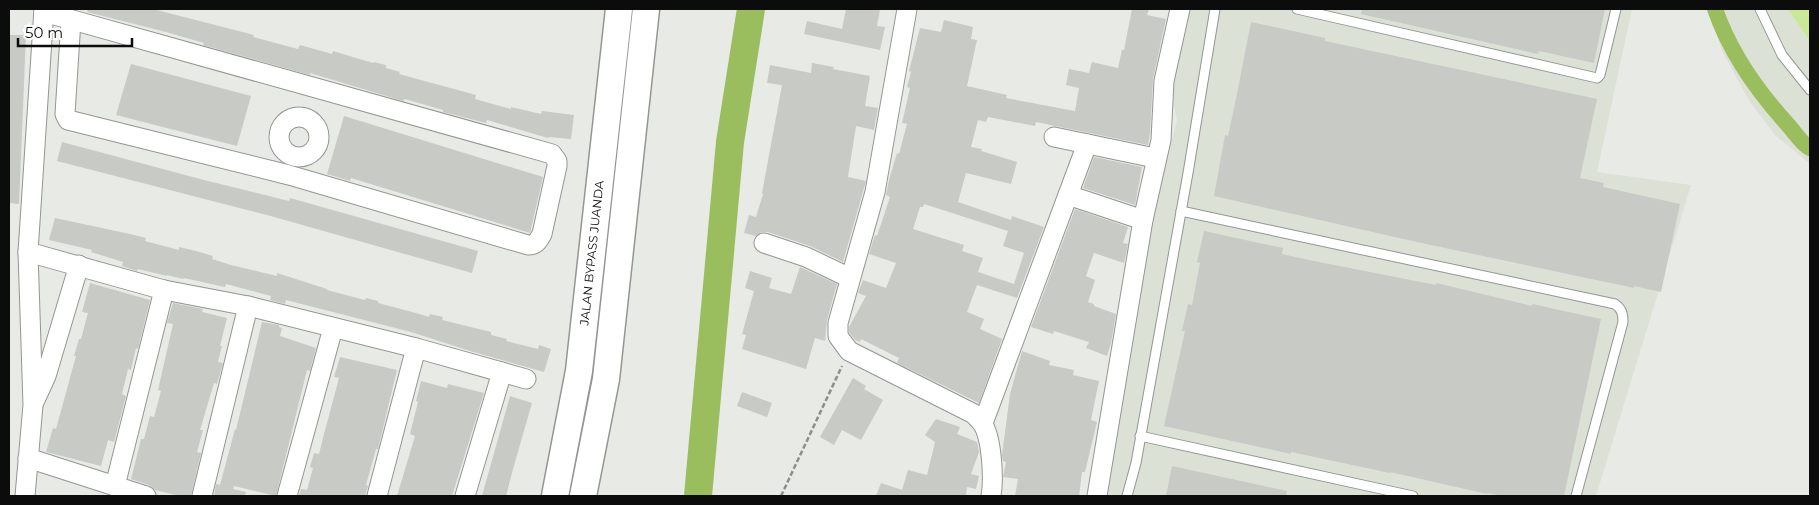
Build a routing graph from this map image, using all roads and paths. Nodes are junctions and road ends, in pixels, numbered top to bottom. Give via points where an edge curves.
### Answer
1 (619, 9) edge
2 (646, 9) edge
3 (907, 9) edge
4 (1180, 9) edge
5 (1215, 9) edge
6 (1297, 9) edge
7 (1616, 9) edge
8 (1760, 9) edge
9 (44, 10) edge
10 (71, 20) junction
11 (41, 62) junction
12 (68, 66) junction
13 (313, 86) junction
14 (1810, 90) edge
15 (302, 117) junction
16 (1054, 137) dead end
17 (1086, 144) junction
18 (294, 156) junction
19 (1155, 158) junction
20 (289, 175) junction
21 (1068, 195) junction
22 (1181, 212) junction
23 (1142, 220) junction
24 (764, 243) dead end
25 (28, 252) junction
26 (79, 265) junction
27 (850, 278) junction
28 (164, 290) junction
29 (248, 306) junction
30 (332, 328) junction
31 (416, 348) junction
32 (849, 351) junction
33 (502, 372) junction
34 (526, 379) dead end
35 (33, 405) junction
36 (983, 424) junction
37 (1140, 436) junction
38 (28, 458) junction
39 (115, 486) junction
40 (25, 496) edge
41 (146, 496) edge
42 (202, 496) edge
43 (288, 496) edge
44 (377, 496) edge
45 (465, 496) edge
46 (555, 496) edge
47 (583, 496) edge
48 (781, 496) edge
49 (991, 496) edge
50 (1097, 496) edge
51 (1128, 496) edge
52 (1412, 496) edge
53 (1576, 496) edge

1 - 46 main road, JALAN BYPASS JUANDA via 579,371
2 - 47 main road via 606,379
3 - 27 street via 875,192
4 - 19 street via 1164,81 1161,140
5 - 22 lane
6 - 7 lane via 1597,78
8 - 14 lane via 1782,56
9 - 10 street
9 - 11 street
10 - 12 street
10 - 13 street
11 - 12 street
11 - 25 street
12 - 20 street via 65,114 68,120
13 - 15 street
13 - 20 street via 552,154 557,166 542,234 538,242 528,245
15 - 18 street via 286,122 280,133 284,149
15 - 18 street via 315,125 318,140 310,153
16 - 17 street
17 - 19 street
17 - 21 street
18 - 20 street
19 - 23 street
21 - 23 street
21 - 36 street
22 - 37 lane
22 - 53 lane via 1618,307 1622,310 1623,322
23 - 50 street
24 - 27 street via 806,257
25 - 26 street
25 - 35 street
26 - 28 street
26 - 35 street via 46,376
27 - 32 street via 838,331
28 - 29 street
28 - 39 street
29 - 30 street
29 - 42 street
30 - 31 street
30 - 43 street
31 - 33 street
31 - 44 street
32 - 36 street via 965,409
32 - 48 path
33 - 34 street
33 - 45 street
35 - 38 street
36 - 49 street via 990,451
37 - 51 lane
37 - 52 lane
38 - 39 street
38 - 40 street
39 - 41 street

